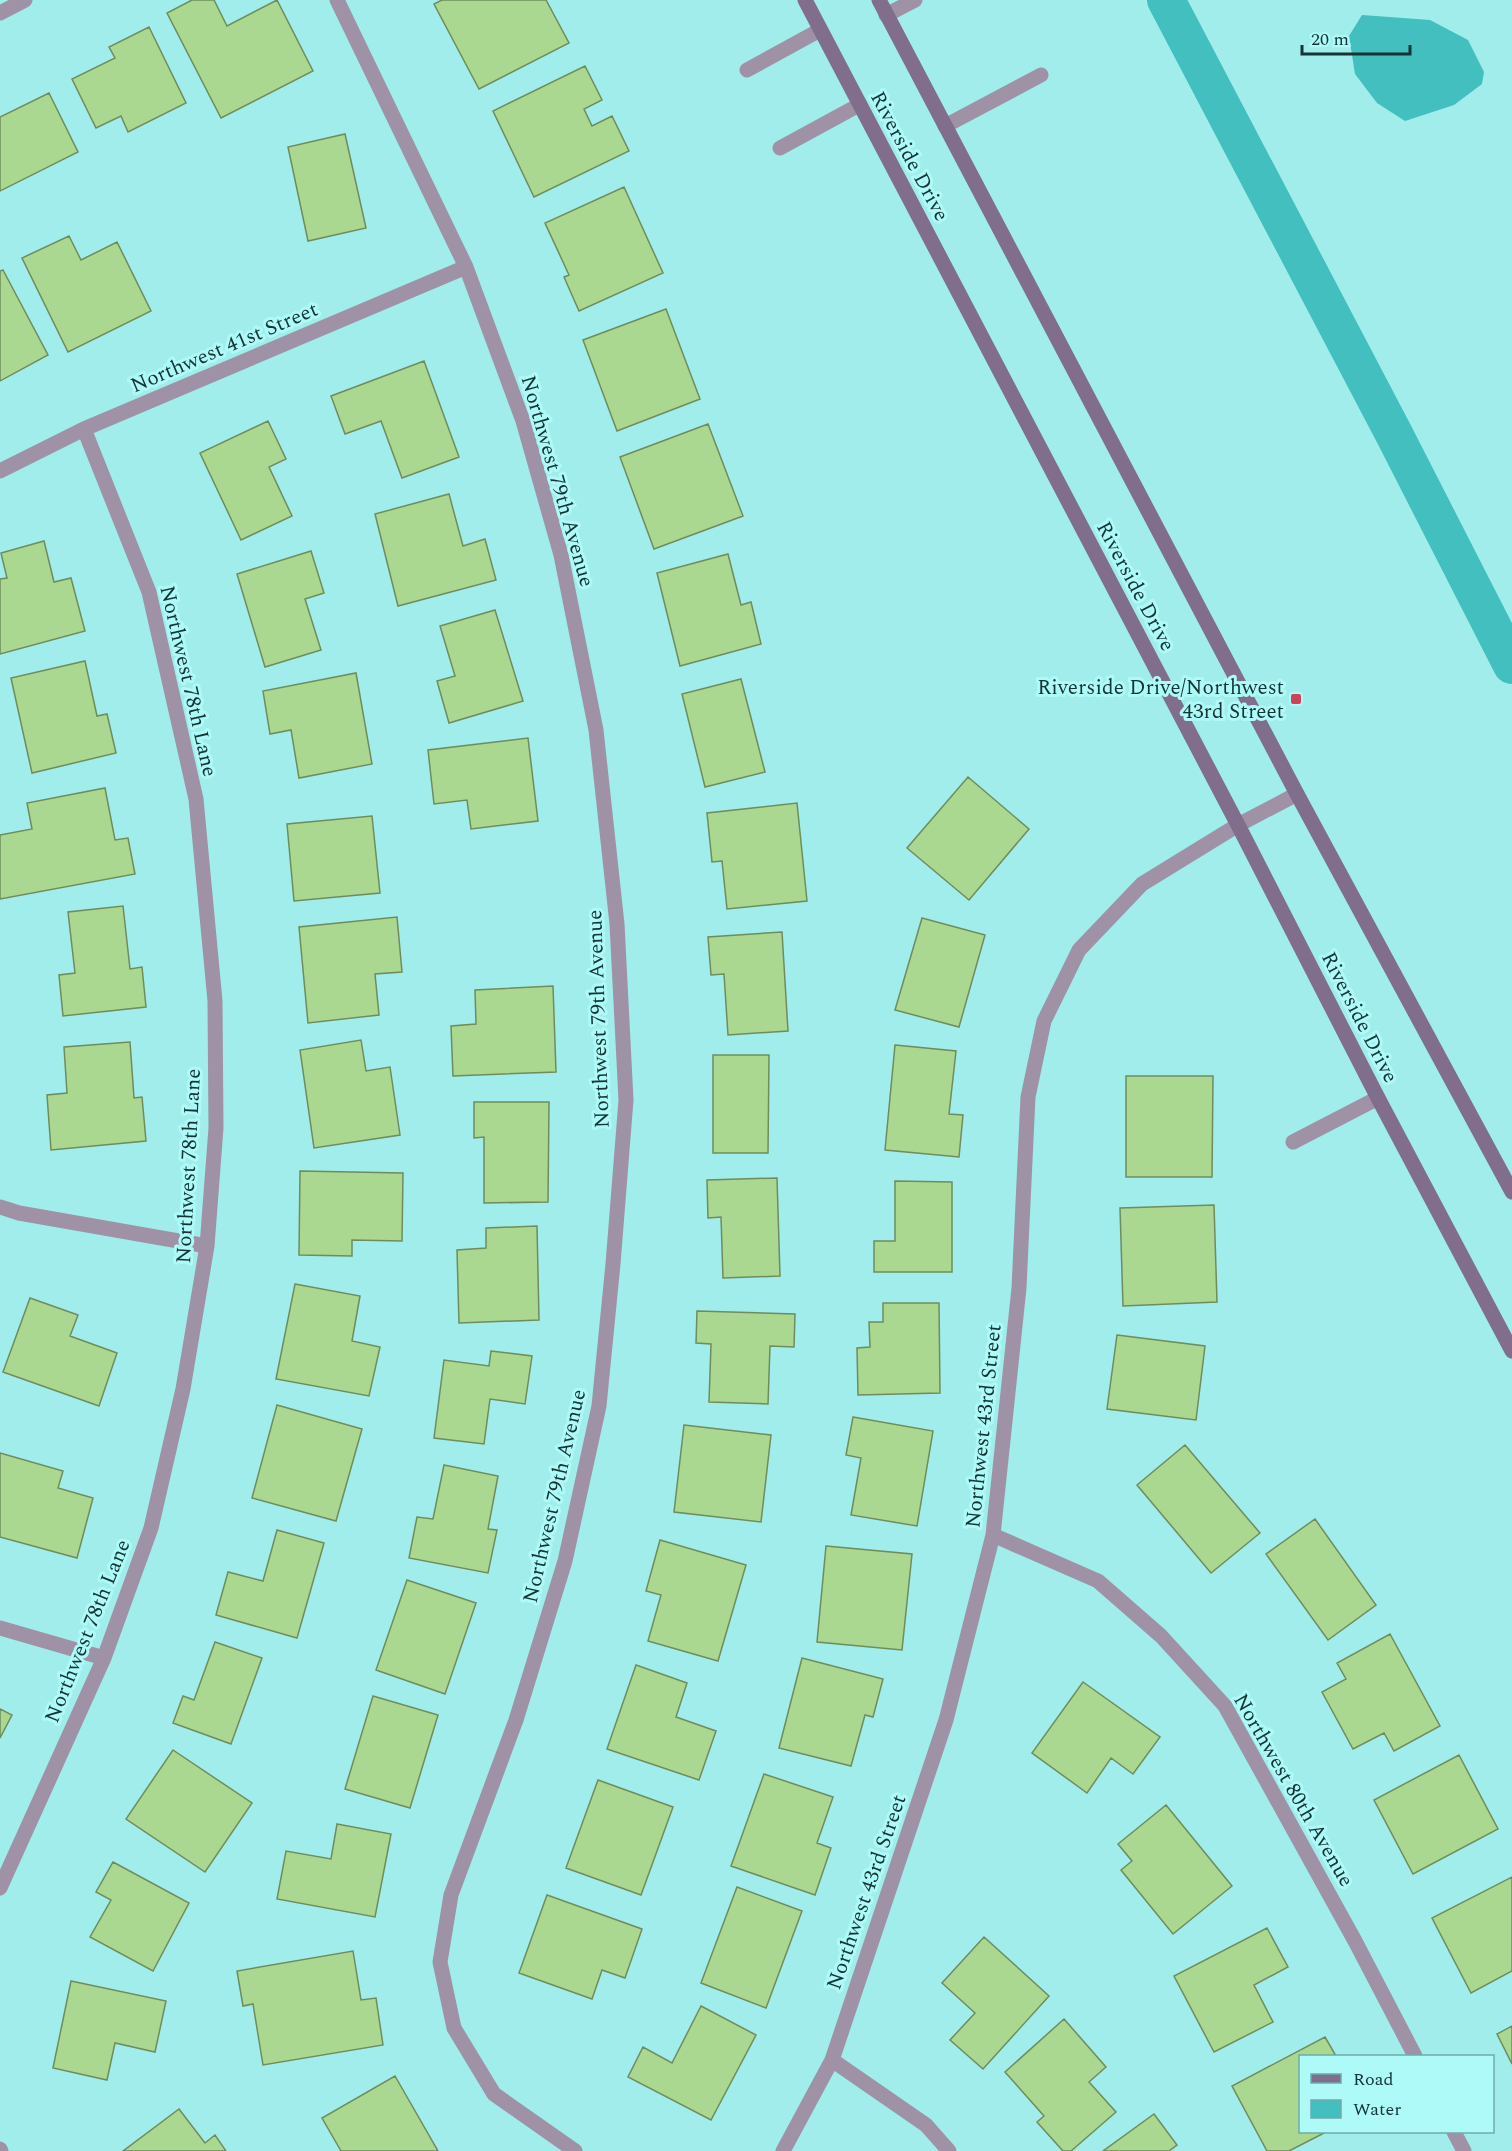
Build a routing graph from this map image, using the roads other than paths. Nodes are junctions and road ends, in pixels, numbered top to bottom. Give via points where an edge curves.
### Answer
1 (25, 0) edge
2 (337, 0) edge
3 (804, 0) edge
4 (879, 0) edge
5 (915, 0) edge
6 (0, 13) edge
7 (886, 15) junction
8 (820, 30) junction
9 (747, 70) dead end
10 (1041, 75) dead end
11 (859, 105) junction
12 (945, 126) junction
13 (780, 148) dead end
14 (466, 267) junction
15 (84, 429) junction
16 (0, 471) edge
17 (1297, 794) junction
18 (1238, 825) junction
19 (1378, 1098) junction
20 (1293, 1142) dead end
21 (1512, 1192) edge
22 (0, 1206) edge
23 (207, 1246) junction
24 (1512, 1351) edge
25 (993, 1535) junction
26 (0, 1628) edge
27 (104, 1658) junction
28 (0, 1888) edge
29 (1414, 2055) edge
30 (832, 2060) junction
31 (1455, 2133) edge
32 (575, 2151) edge
33 (783, 2151) edge
34 (949, 2151) edge
35 (1464, 2151) edge

1 - 6 street
2 - 14 street, Northwest 79th Avenue
3 - 8 street, Riverside Drive
4 - 7 street
5 - 7 street
7 - 12 street
8 - 9 street
8 - 11 street, Riverside Drive
10 - 12 street
11 - 13 street
11 - 18 street, Riverside Drive
12 - 17 street
14 - 15 street, Northwest 41st Street
14 - 32 street, Northwest 79th Avenue via 523,421 561,555 596,730 617,924 626,1100 598,1406 565,1561 516,1720 451,1895 440,1962 454,2028 494,2094
15 - 16 street, Northwest 41st Street
15 - 23 street, Northwest 78th Lane via 148,592 196,799 215,1001 216,1128
17 - 18 street, Northwest 43rd Street
17 - 21 street
18 - 19 street, Riverside Drive
18 - 25 street, Northwest 43rd Street via 1143,884 1079,950 1044,1021 1028,1097 1019,1288
19 - 20 street
19 - 24 street, Riverside Drive
22 - 23 street via 19,1213
23 - 27 street, Northwest 78th Lane via 183,1389 151,1528
25 - 29 street, Northwest 80th Avenue via 1098,1581 1161,1636 1225,1706
25 - 30 street, Northwest 43rd Street via 946,1720
26 - 27 street
27 - 28 street, Northwest 78th Lane
30 - 33 street, Northwest 43rd Street
30 - 34 street via 926,2125
31 - 35 street

